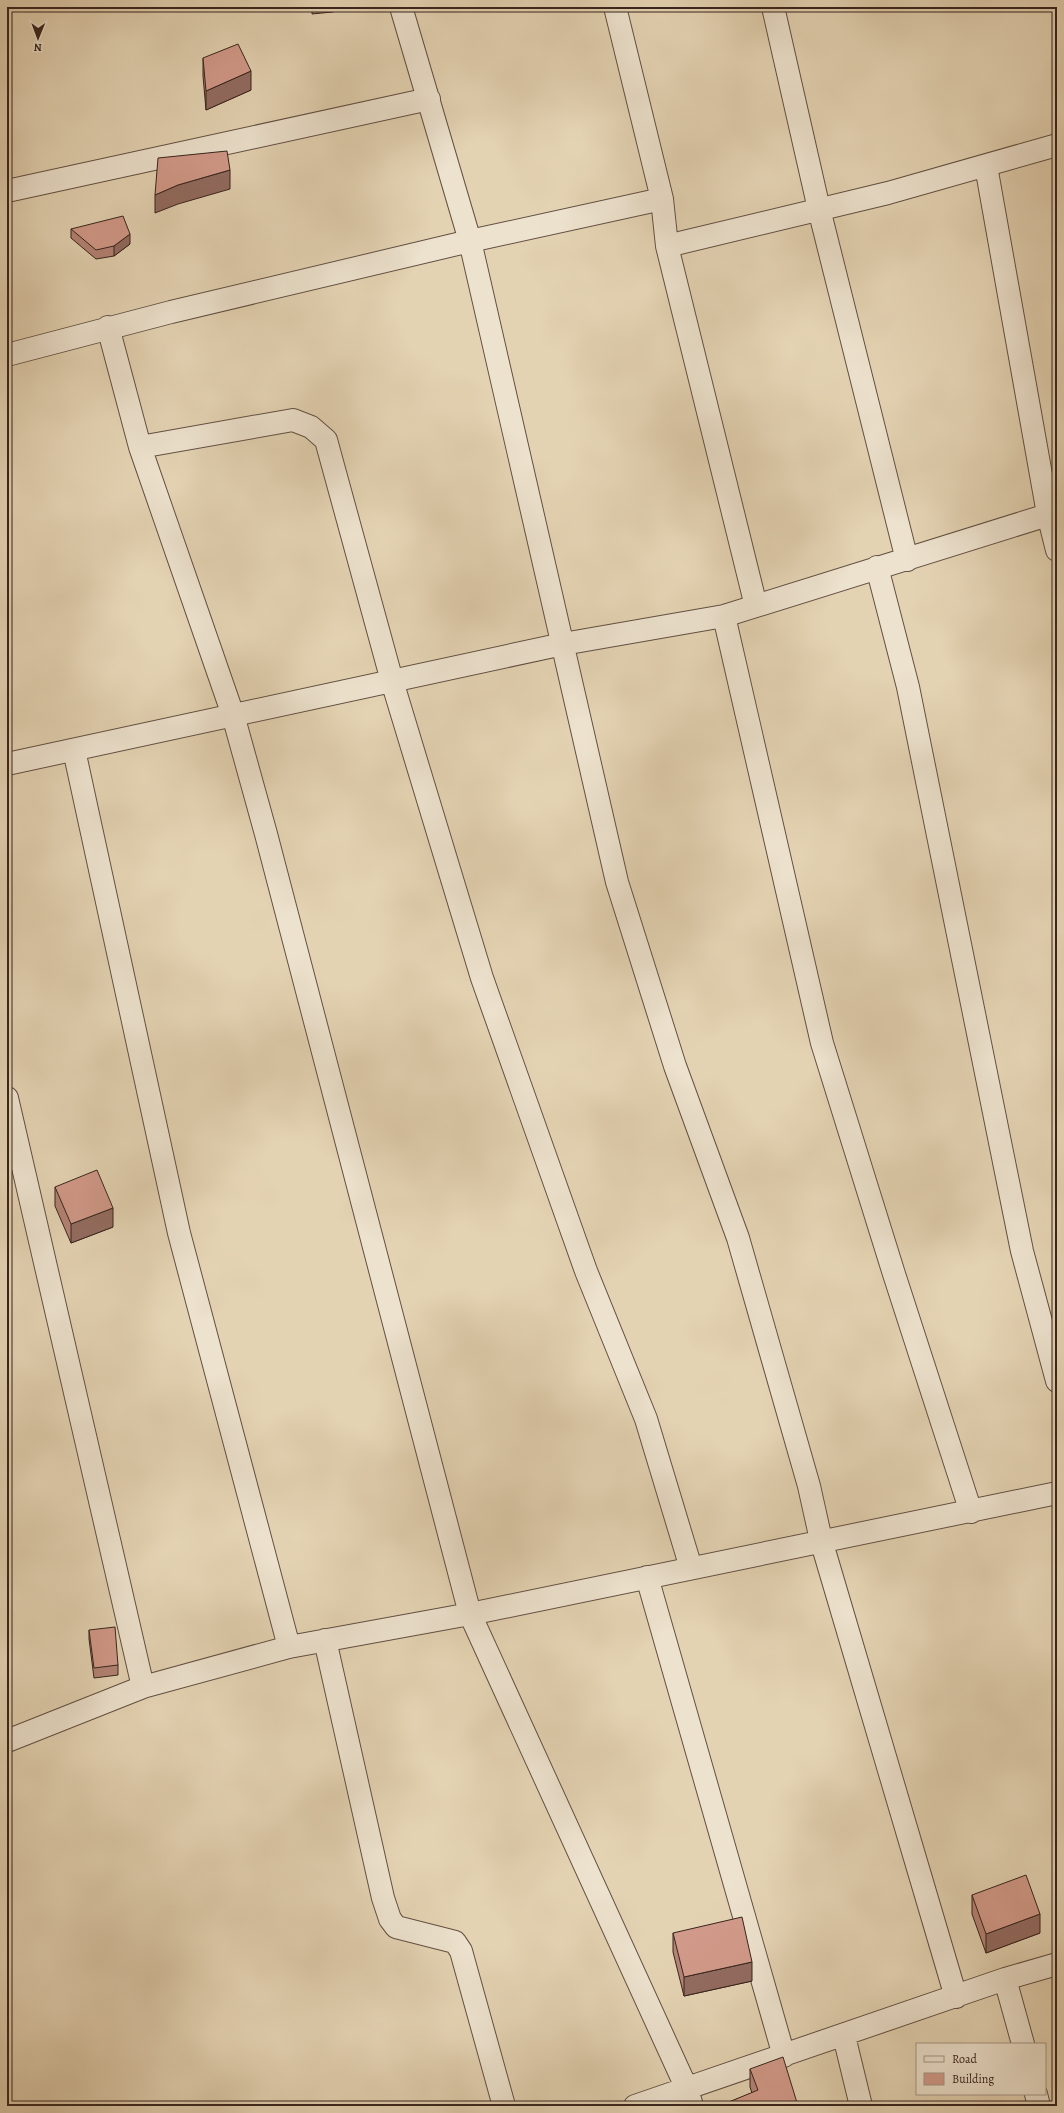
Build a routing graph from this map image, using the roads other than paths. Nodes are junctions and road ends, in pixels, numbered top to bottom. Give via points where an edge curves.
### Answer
1 (401, 7) edge
2 (615, 7) edge
3 (773, 7) edge
4 (429, 99) junction
5 (1057, 145) edge
6 (986, 166) junction
7 (7, 191) edge
8 (662, 199) junction
9 (819, 209) junction
10 (470, 241) junction
11 (667, 246) junction
12 (108, 327) junction
13 (7, 355) edge
14 (140, 447) junction
15 (1053, 513) edge
16 (1057, 550) edge
17 (907, 560) junction
18 (877, 567) junction
19 (756, 606) junction
20 (724, 616) junction
21 (563, 644) junction
22 (392, 681) junction
23 (234, 715) junction
24 (74, 750) junction
25 (7, 764) edge
26 (7, 1098) edge
27 (1057, 1381) edge
28 (1057, 1493) edge
29 (971, 1512) junction
30 (821, 1540) junction
31 (691, 1568) junction
32 (647, 1577) junction
33 (470, 1614) junction
34 (325, 1640) junction
35 (289, 1647) junction
36 (143, 1687) junction
37 (7, 1741) edge
38 (1057, 1964) edge
39 (1005, 1979) junction
40 (956, 1996) junction
41 (844, 2036) junction
42 (1023, 2043) edge
43 (784, 2056) junction
44 (1036, 2095) edge
45 (689, 2098) edge
46 (504, 2106) edge
47 (635, 2106) edge
48 (861, 2106) edge
49 (1039, 2106) edge

1 - 4 street
2 - 8 street
3 - 9 street
4 - 7 street
4 - 10 street
5 - 6 street
6 - 9 street
6 - 15 street
8 - 10 street
8 - 11 street
9 - 11 street
9 - 17 street
10 - 12 street
10 - 21 street
11 - 19 street
12 - 13 street
12 - 14 street
14 - 22 street via 294,420 311,427 326,440
14 - 23 street
15 - 16 street
15 - 17 street
17 - 18 street
18 - 19 street
18 - 27 street via 908,687 1022,1251
19 - 20 street
20 - 21 street
20 - 29 street via 822,1043
21 - 22 street
21 - 30 street via 617,882 675,1066 738,1238 809,1486
22 - 23 street
22 - 31 street via 482,978 586,1271 646,1419
23 - 24 street
23 - 33 street
24 - 25 street
24 - 35 street via 179,1233
26 - 36 street
28 - 29 street
29 - 30 street
30 - 31 street
30 - 40 street
31 - 32 street
32 - 33 street
32 - 43 street
33 - 34 street
33 - 45 street
34 - 35 street
34 - 46 street via 390,1919 396,1927 455,1942 461,1951
35 - 36 street
36 - 37 street
38 - 39 street
39 - 40 street
39 - 42 street
40 - 41 street
41 - 43 street
41 - 48 street
43 - 45 street
44 - 49 street
45 - 47 street

